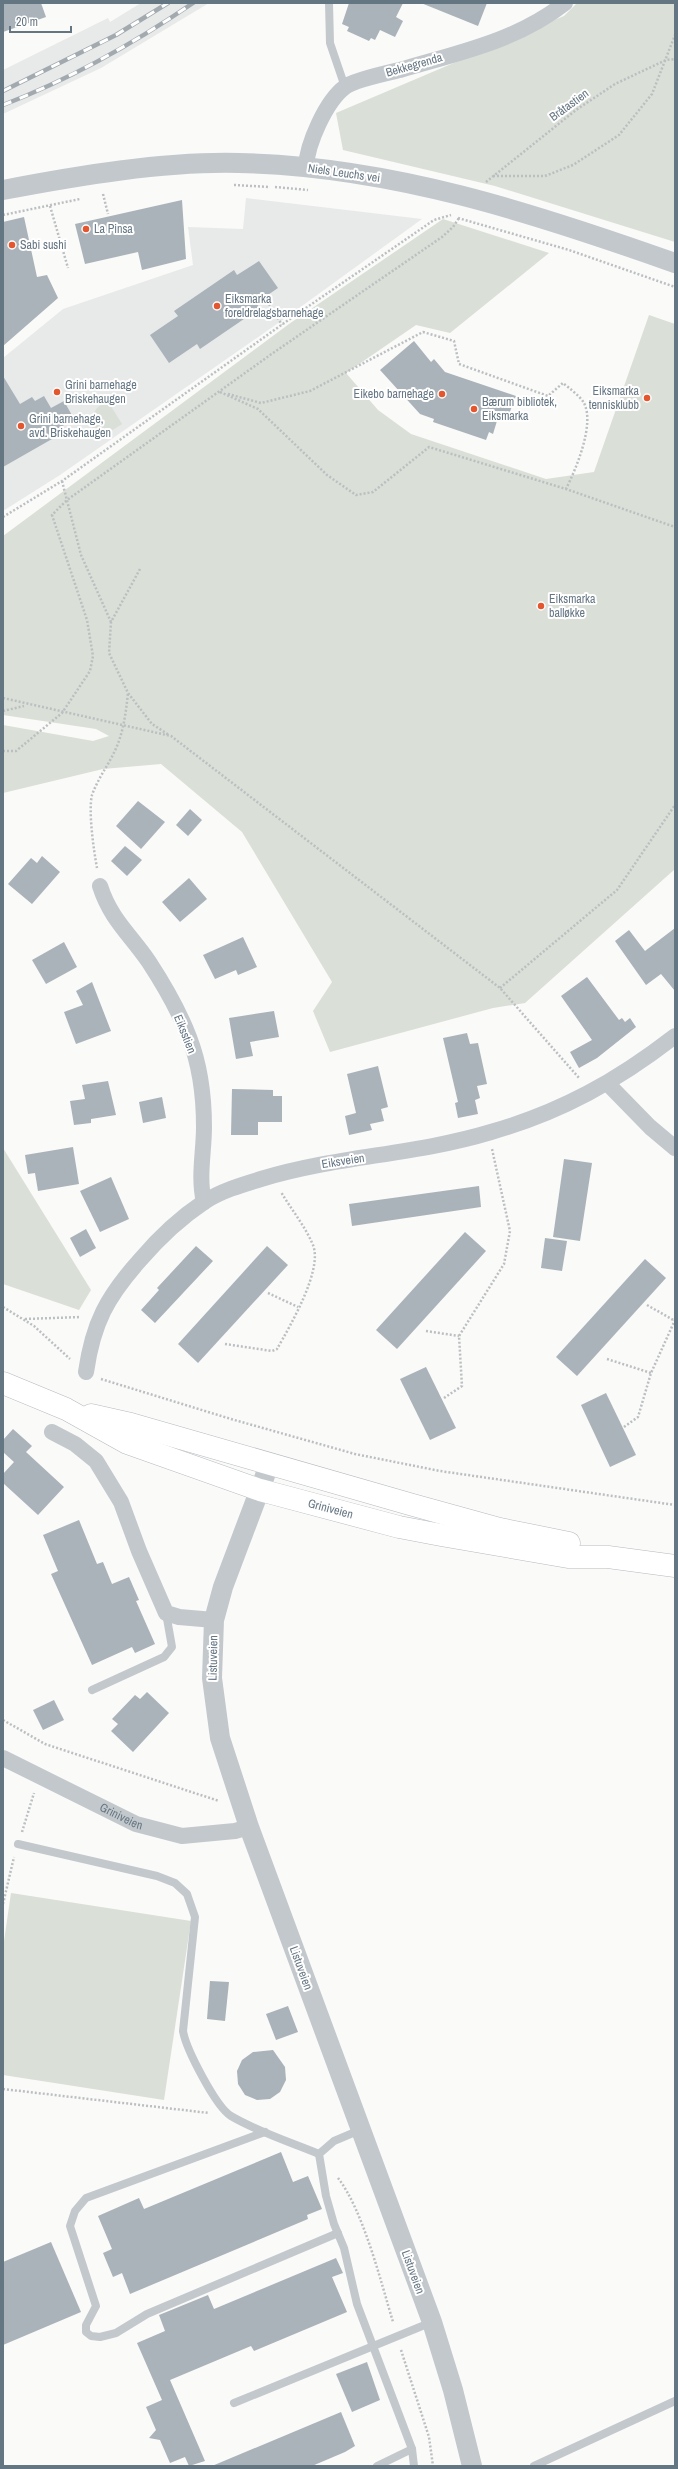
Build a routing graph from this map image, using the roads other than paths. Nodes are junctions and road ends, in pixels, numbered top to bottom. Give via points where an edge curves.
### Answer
1 (329, 3) edge
2 (564, 3) edge
3 (345, 87) junction
4 (306, 167) junction
5 (3, 190) edge
6 (675, 263) edge
7 (100, 886) road end
8 (675, 1036) edge
9 (608, 1084) junction
10 (675, 1148) edge
11 (204, 1202) junction
12 (86, 1372) road end
13 (3, 1383) edge
14 (66, 1409) junction
15 (52, 1432) dead end
16 (269, 1465) junction
17 (260, 1490) junction
18 (608, 1557) junction
19 (675, 1566) edge
20 (166, 1613) junction
21 (214, 1620) junction
22 (92, 1690) dead end
23 (3, 1758) edge
24 (249, 1827) junction
25 (18, 1844) dead end
26 (361, 2129) junction
27 (265, 2132) junction
28 (319, 2154) junction
29 (338, 2234) junction
30 (432, 2322) junction
31 (372, 2345) junction
32 (675, 2402) edge
33 (234, 2403) dead end
34 (412, 2449) junction
35 (376, 2466) edge
36 (414, 2466) edge
37 (472, 2466) edge
38 (534, 2466) edge

1 - 3 lane via 330,43
2 - 3 street, Bekkegrenda via 523,30 490,44
3 - 4 street via 324,113 307,150
4 - 5 street, Niels Leuchs vei via 238,163 188,165
4 - 6 street, Niels Leuchs vei via 382,178 470,197 577,229
7 - 11 street, Eiksstien via 118,924 149,962 189,1037 202,1084 204,1126 201,1189
8 - 9 street, Eiksveien
9 - 10 street via 650,1127
9 - 11 street, Eiksveien via 565,1106 489,1133 406,1151 315,1165 236,1187
11 - 12 street, Eiksveien via 158,1240 128,1275 101,1314 92,1334
13 - 14 main road, Griniveien
14 - 16 main road, Griniveien via 131,1424
14 - 17 main road, Griniveien via 127,1443
15 - 20 street via 75,1444 96,1462 121,1502 138,1551
16 - 17 street, Listuveien
16 - 18 main road, Griniveien via 500,1528 567,1542
17 - 18 main road, Griniveien via 399,1527 568,1557
17 - 21 street, Listuveien via 223,1587
18 - 19 main road, Griniveien
20 - 21 street via 179,1617
20 - 22 lane via 172,1647 164,1657
21 - 24 street, Listuveien via 212,1678 219,1732
23 - 24 street, Griniveien via 136,1824 182,1836
24 - 26 street, Listuveien
25 - 27 lane via 157,1876 175,1883 187,1894 196,1917 183,2031 185,2044 200,2074 229,2116
26 - 28 lane via 334,2141
26 - 30 street, Listuveien
27 - 28 lane
27 - 29 lane via 86,2198 75,2211 70,2226 96,2306 86,2325 86,2332 91,2336 100,2337 116,2333 147,2314
28 - 29 lane via 326,2196
29 - 31 lane via 344,2248 356,2304
30 - 31 lane
30 - 37 street, Listuveien via 454,2390
31 - 33 lane
31 - 34 lane
32 - 38 lane
34 - 35 lane
34 - 36 lane

